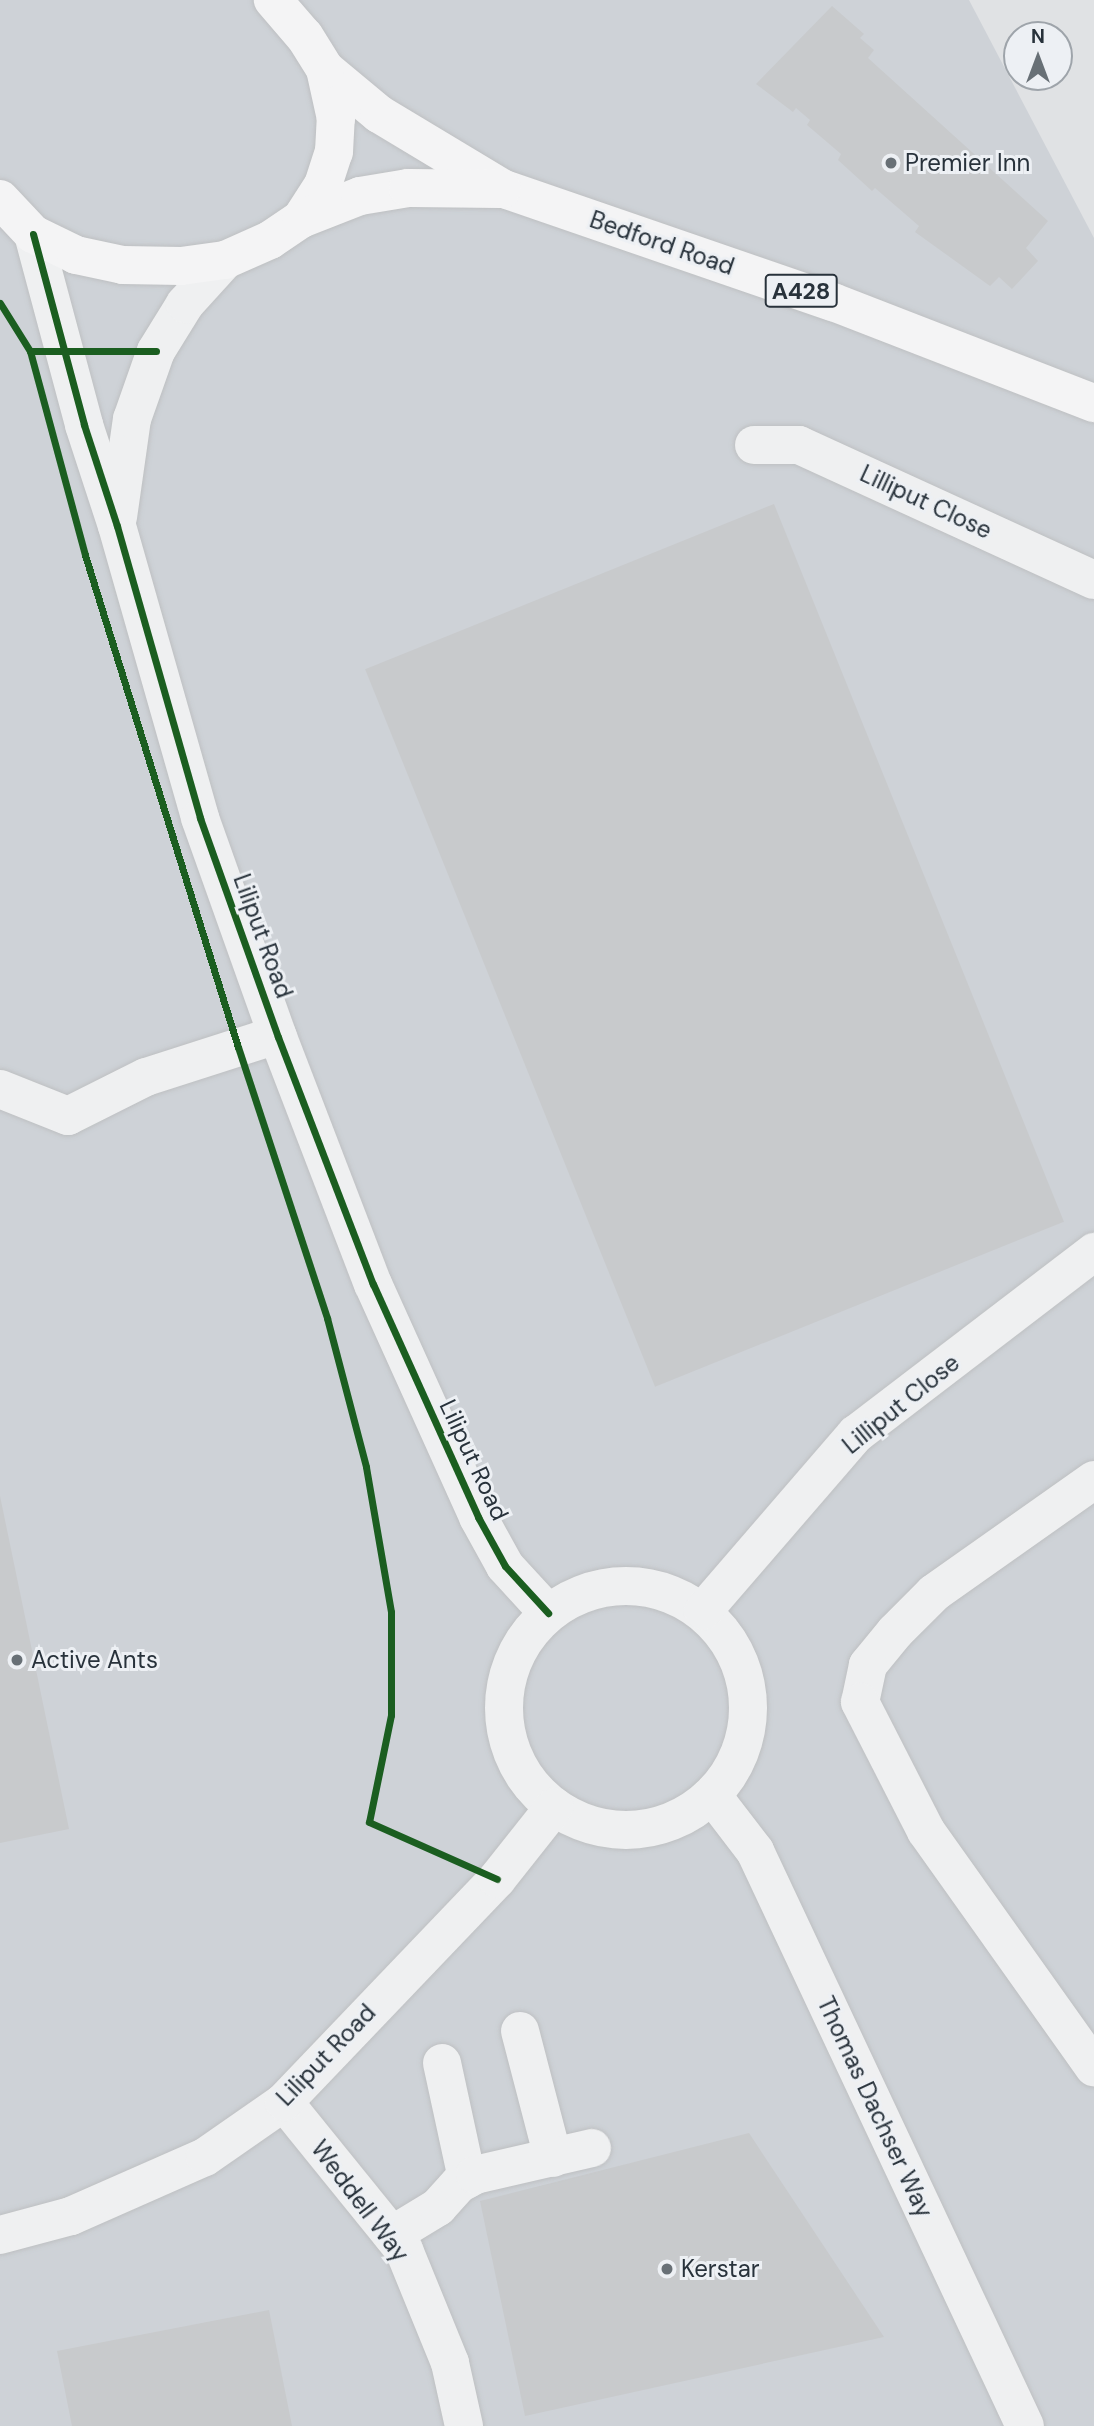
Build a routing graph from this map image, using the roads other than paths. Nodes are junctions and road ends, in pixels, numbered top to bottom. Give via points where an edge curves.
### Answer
1 (273, 0) edge
2 (325, 69) junction
3 (504, 189) junction
4 (0, 199) edge
5 (301, 219) junction
6 (33, 234) junction
7 (225, 260) junction
8 (1094, 403) edge
9 (754, 444) dead end
10 (117, 526) junction
11 (1094, 580) edge
12 (261, 1041) dead end
13 (0, 1089) edge
14 (1094, 1252) edge
15 (1094, 1480) edge
16 (703, 1611) junction
17 (548, 1613) junction
18 (712, 1795) junction
19 (554, 1807) junction
20 (520, 2031) dead end
21 (442, 2063) dead end
22 (1094, 2067) edge
23 (284, 2102) junction
24 (592, 2148) dead end
25 (553, 2158) junction
26 (467, 2179) junction
27 (0, 2235) edge
28 (392, 2235) junction
29 (464, 2426) edge
30 (1026, 2426) edge

1 - 2 highway
2 - 3 highway, Bedford Road / A428 via 379,114
2 - 5 highway via 337,119 334,152 323,185
3 - 5 highway, Bedford Road / A428 via 408,188 360,196
3 - 8 highway, Bedford Road / A428 via 833,302
4 - 6 highway
5 - 7 highway via 270,240
6 - 7 highway via 76,255 123,265 181,266
6 - 10 street, Liliput Road via 83,425
7 - 10 street, Liliput Road via 185,304 156,351 132,419
9 - 11 street, Lilliput Close via 799,444
10 - 17 street, Liliput Road via 200,818 373,1284 478,1517 505,1566
12 - 13 street via 146,1077 68,1116
14 - 16 street, Lilliput Close via 856,1434
15 - 22 street via 934,1593 868,1665 860,1702 926,1831
16 - 17 street via 656,1589 618,1585 581,1594
16 - 18 street via 739,1660 748,1695 747,1732 734,1766
17 - 19 street via 518,1652 508,1675 503,1712 510,1748 528,1782
18 - 19 street via 685,1815 653,1828 618,1830 585,1823
18 - 30 street, Thomas Dachser Way via 755,1851
19 - 23 street, Liliput Road via 497,1879
20 - 25 street
21 - 26 street
23 - 27 street, Liliput Road via 205,2157 71,2216
23 - 28 street, Weddell Way
24 - 25 street
25 - 26 street
26 - 28 street via 438,2207
28 - 29 street, Weddell Way via 404,2250 450,2363

